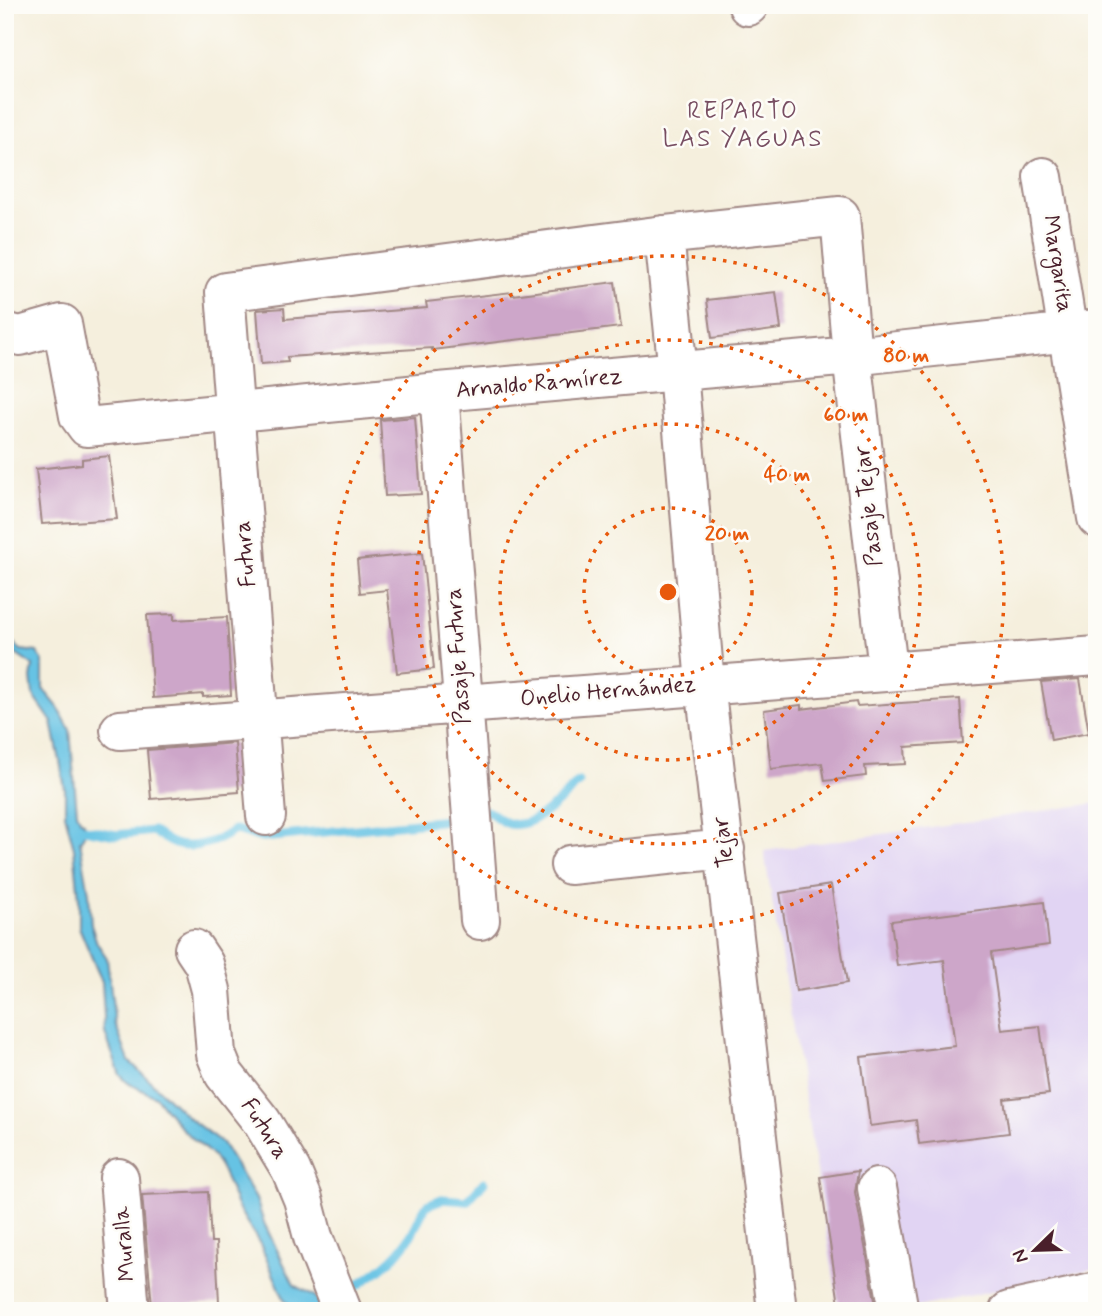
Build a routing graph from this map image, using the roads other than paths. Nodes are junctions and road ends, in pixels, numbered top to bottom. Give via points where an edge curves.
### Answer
1 (1043, 177) dead end
2 (664, 235) junction
3 (1082, 331) edge
4 (5, 332) edge
5 (852, 356) junction
6 (678, 372) junction
7 (439, 392) junction
8 (234, 411) junction
9 (1097, 518) edge
10 (1097, 656) edge
11 (888, 670) junction
12 (705, 684) junction
13 (462, 704) junction
14 (259, 721) junction
15 (120, 730) dead end
16 (266, 816) dead end
17 (725, 849) junction
18 (570, 865) dead end
19 (480, 920) dead end
20 (194, 949) dead end
21 (119, 1178) dead end
22 (877, 1188) dead end
23 (1097, 1292) edge
24 (130, 1311) edge
25 (342, 1311) edge
26 (777, 1311) edge
27 (899, 1311) edge
28 (1009, 1311) edge

1 - 3 street, Margarita
2 - 5 street, Pasaje Tejar via 840,216
2 - 6 street, Tejar
2 - 8 street, Futura via 225,292
3 - 5 street, Arnaldo Ramírez
3 - 9 street, Margarita
4 - 8 street, Arnaldo Ramírez via 20,336 62,324 79,416 87,426
5 - 6 street, Arnaldo Ramírez
5 - 11 street, Pasaje Tejar
6 - 7 street, Arnaldo Ramírez
6 - 12 street, Tejar
7 - 8 street, Arnaldo Ramírez
7 - 13 street, Pasaje Futura
8 - 14 street, Futura
10 - 11 street, Onelio Hernández
11 - 12 street, Onelio Hernández
12 - 13 street, Onelio Hernández
12 - 17 street, Tejar
13 - 14 street, Onelio Hernández
13 - 19 street, Pasaje Futura
14 - 15 street, Onelio Hernández
14 - 16 street, Futura
17 - 18 street
17 - 26 street, Tejar
20 - 25 street, Futura via 211,990 216,1054 291,1170
21 - 24 street, Muralla
22 - 27 street
23 - 28 street

